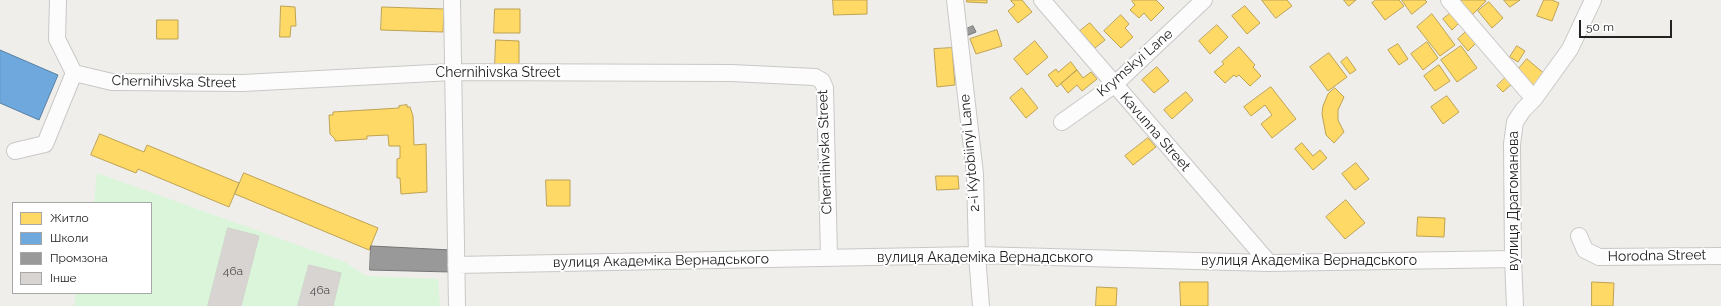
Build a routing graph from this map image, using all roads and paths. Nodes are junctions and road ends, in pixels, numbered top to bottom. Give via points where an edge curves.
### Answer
1 (58, 0) edge
2 (452, 0) edge
3 (955, 0) edge
4 (1042, 0) edge
5 (1204, 0) edge
6 (1449, 0) edge
7 (1593, 0) edge
8 (1570, 49) junction
9 (1571, 66) dead end
10 (452, 72) junction
11 (74, 73) junction
12 (1114, 85) junction
13 (1534, 99) junction
14 (1062, 122) dead end
15 (15, 151) dead end
16 (1579, 236) dead end
17 (977, 255) junction
18 (1721, 256) edge
19 (829, 257) junction
20 (1513, 259) junction
21 (1269, 263) junction
22 (456, 265) junction
23 (457, 306) edge
24 (981, 306) edge
25 (1515, 306) edge

1 - 11 street via 57,39
2 - 10 street
3 - 17 street, 2-i Kytobiinyi Lane via 975,174
4 - 12 street, Kavunna Street
5 - 12 street, Krymskyi Lane
6 - 13 street
7 - 8 street, вулиця Драгоманова
8 - 9 street
8 - 13 street, вулиця Драгоманова
10 - 11 street, Chernihivska Street via 243,83 112,82
10 - 19 street, Chernihivska Street via 731,73 815,77 825,88
10 - 22 street
11 - 15 street via 45,144
12 - 14 street, Krymskyi Lane
12 - 21 street, Kavunna Street
13 - 20 street, вулиця Драгоманова via 1514,122
16 - 18 street, Horodna Street via 1585,250 1599,257
17 - 19 street, вулиця Академіка Вернадського
17 - 21 street, вулиця Академіка Вернадського
17 - 24 street, 2-i Kytobiinyi Lane
19 - 22 street, вулиця Академіка Вернадського
20 - 21 street, вулиця Академіка Вернадського
20 - 25 street, вулиця Драгоманова
22 - 23 street

